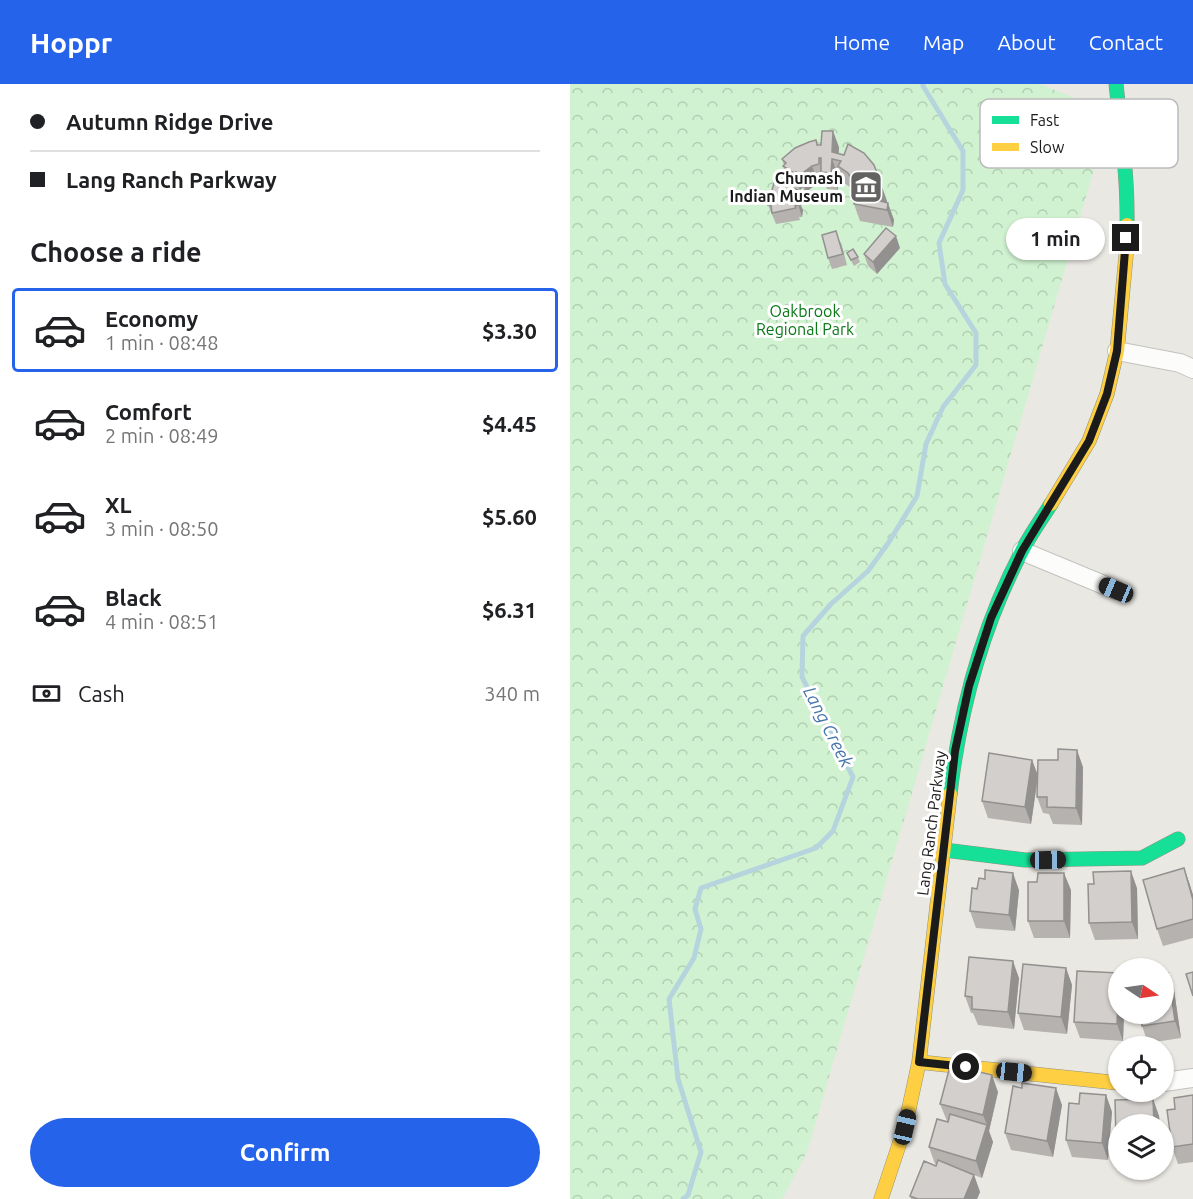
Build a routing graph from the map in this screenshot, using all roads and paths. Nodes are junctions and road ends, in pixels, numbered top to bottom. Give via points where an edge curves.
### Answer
1 (1116, 84) edge
2 (1118, 99) edge
3 (1124, 168) edge
4 (1117, 351) junction
5 (1193, 369) edge
6 (1022, 551) junction
7 (1116, 590) dead end
8 (1178, 839) dead end
9 (944, 850) junction
10 (919, 1062) junction
11 (1193, 1078) edge
12 (1174, 1081) edge
13 (1108, 1082) edge
14 (881, 1199) edge

1 - 2 street, Lang Ranch Parkway
3 - 4 street, Lang Ranch Parkway via 1126,256
4 - 5 street
4 - 6 street, Lang Ranch Parkway via 1107,394 1089,441
6 - 7 street
6 - 9 street, Lang Ranch Parkway via 991,618 969,686 955,751
8 - 9 street via 1142,858 1025,860
9 - 10 street, Lang Ranch Parkway
10 - 13 street
10 - 14 street, Lang Ranch Parkway via 905,1127
11 - 12 street

